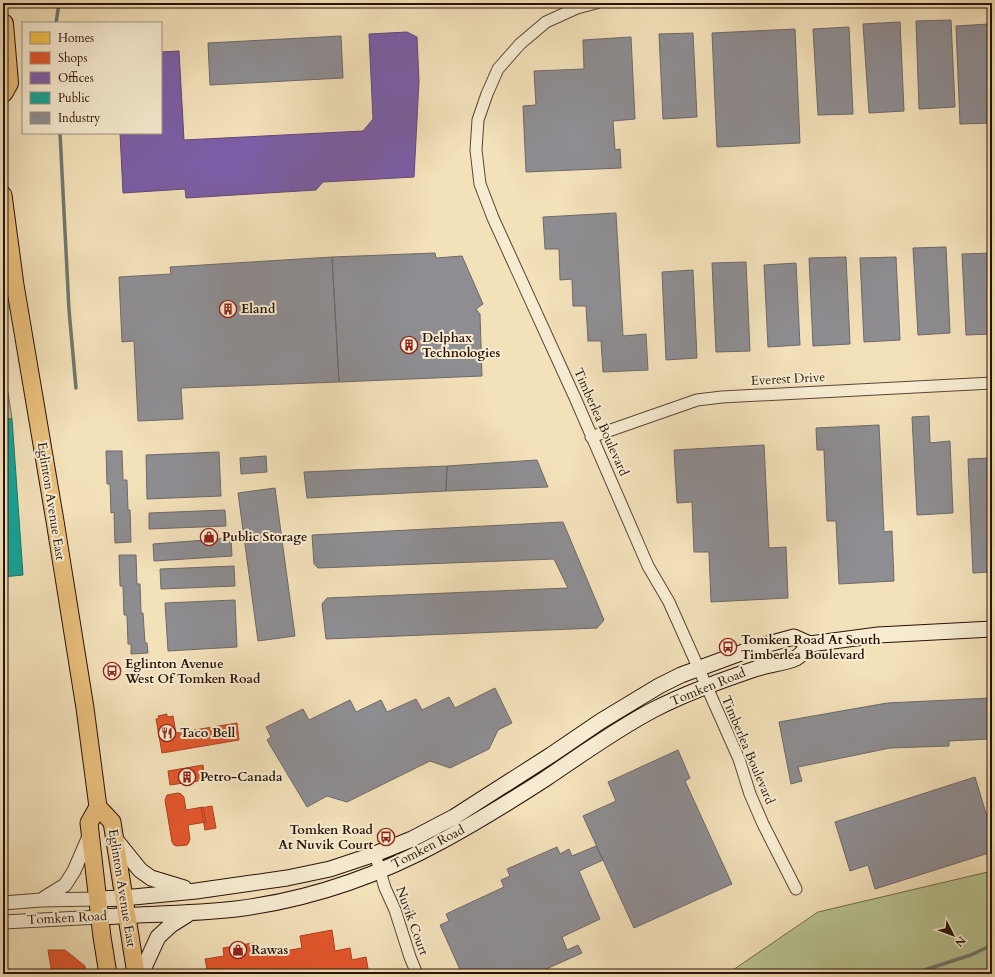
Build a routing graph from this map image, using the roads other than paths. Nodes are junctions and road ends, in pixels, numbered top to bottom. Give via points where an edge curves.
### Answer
1 (596, 3) edge
2 (3, 24) edge
3 (3, 92) edge
4 (3, 195) edge
5 (992, 383) edge
6 (591, 437) junction
7 (992, 628) edge
8 (810, 644) junction
9 (698, 668) junction
10 (706, 687) junction
11 (98, 807) junction
12 (90, 832) junction
13 (115, 839) junction
14 (375, 854) junction
15 (380, 871) junction
16 (796, 889) dead end
17 (196, 890) junction
18 (98, 898) junction
19 (124, 898) junction
20 (41, 900) junction
21 (3, 903) edge
22 (192, 912) junction
23 (126, 915) junction
24 (100, 917) junction
25 (3, 922) edge
26 (108, 974) edge
27 (136, 974) edge
28 (141, 974) edge
29 (418, 974) edge

1 - 6 street, Timberlea Boulevard via 577,8 546,22 520,44 498,69 478,120 476,150 480,184 488,205
2 - 3 highway via 8,83
4 - 11 main road, Eglinton Avenue East via 15,285 85,708
5 - 6 street, Everest Drive via 697,400
6 - 9 street, Timberlea Boulevard via 648,566 669,602
7 - 8 main road, Tomken Road via 878,635
8 - 9 main road, Tomken Road via 794,637
8 - 10 main road, Tomken Road via 796,658 758,668
9 - 10 street, Timberlea Boulevard
9 - 14 main road, Tomken Road via 681,674 638,698 454,817 412,839
10 - 15 main road, Tomken Road via 654,709 618,729 474,823
10 - 16 street, Timberlea Boulevard via 739,760 763,824
11 - 12 main road, Eglinton Avenue East via 89,823
11 - 13 main road, Eglinton Avenue East via 112,822
12 - 18 main road, Eglinton Avenue East
12 - 20 street via 74,872 65,885
13 - 17 main road via 140,870 150,878
13 - 19 main road, Eglinton Avenue East
14 - 15 street, Nuvik Court
14 - 17 main road, Tomken Road via 330,869 287,878
15 - 22 main road, Tomken Road via 331,888 275,902 236,909
15 - 29 street, Nuvik Court
17 - 19 main road, Tomken Road
18 - 19 main road, Tomken Road
18 - 20 street, Tomken Road
18 - 24 main road, Eglinton Avenue East
19 - 23 main road, Eglinton Avenue East
20 - 21 street, Tomken Road
22 - 23 main road, Tomken Road
22 - 28 main road via 158,937
23 - 24 main road, Tomken Road
23 - 27 main road, Eglinton Avenue East
24 - 25 street, Tomken Road
24 - 26 main road, Eglinton Avenue East

